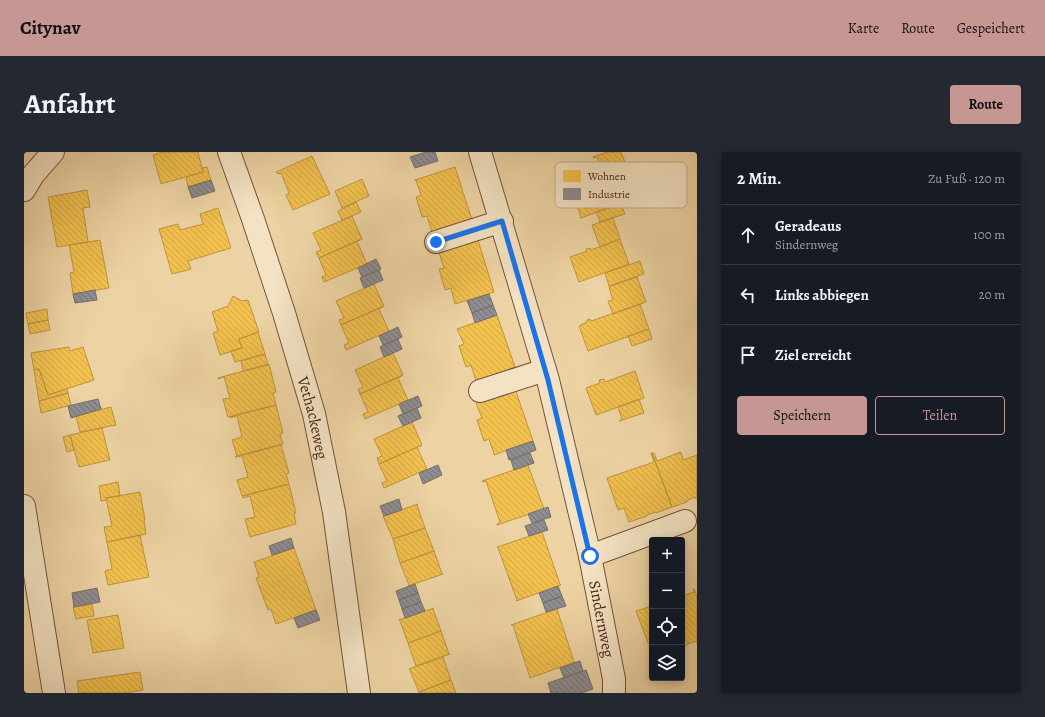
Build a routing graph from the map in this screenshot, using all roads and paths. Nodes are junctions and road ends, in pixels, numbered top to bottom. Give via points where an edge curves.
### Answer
1 (53, 152) edge
2 (229, 152) edge
3 (480, 152) edge
4 (27, 178) edge
5 (502, 221) junction
6 (436, 242) dead end
7 (545, 370) junction
8 (480, 391) dead end
9 (24, 506) edge
10 (685, 521) dead end
11 (590, 556) junction
12 (54, 693) edge
13 (359, 693) edge
14 (614, 693) edge

1 - 4 street
2 - 13 street, Vethackeweg via 284,313 314,414 334,512
3 - 5 street, Sindernweg
5 - 6 street
5 - 7 street, Sindernweg
7 - 8 street
7 - 11 street, Sindernweg
9 - 12 street
10 - 11 street
11 - 14 street, Sindernweg via 614,679

